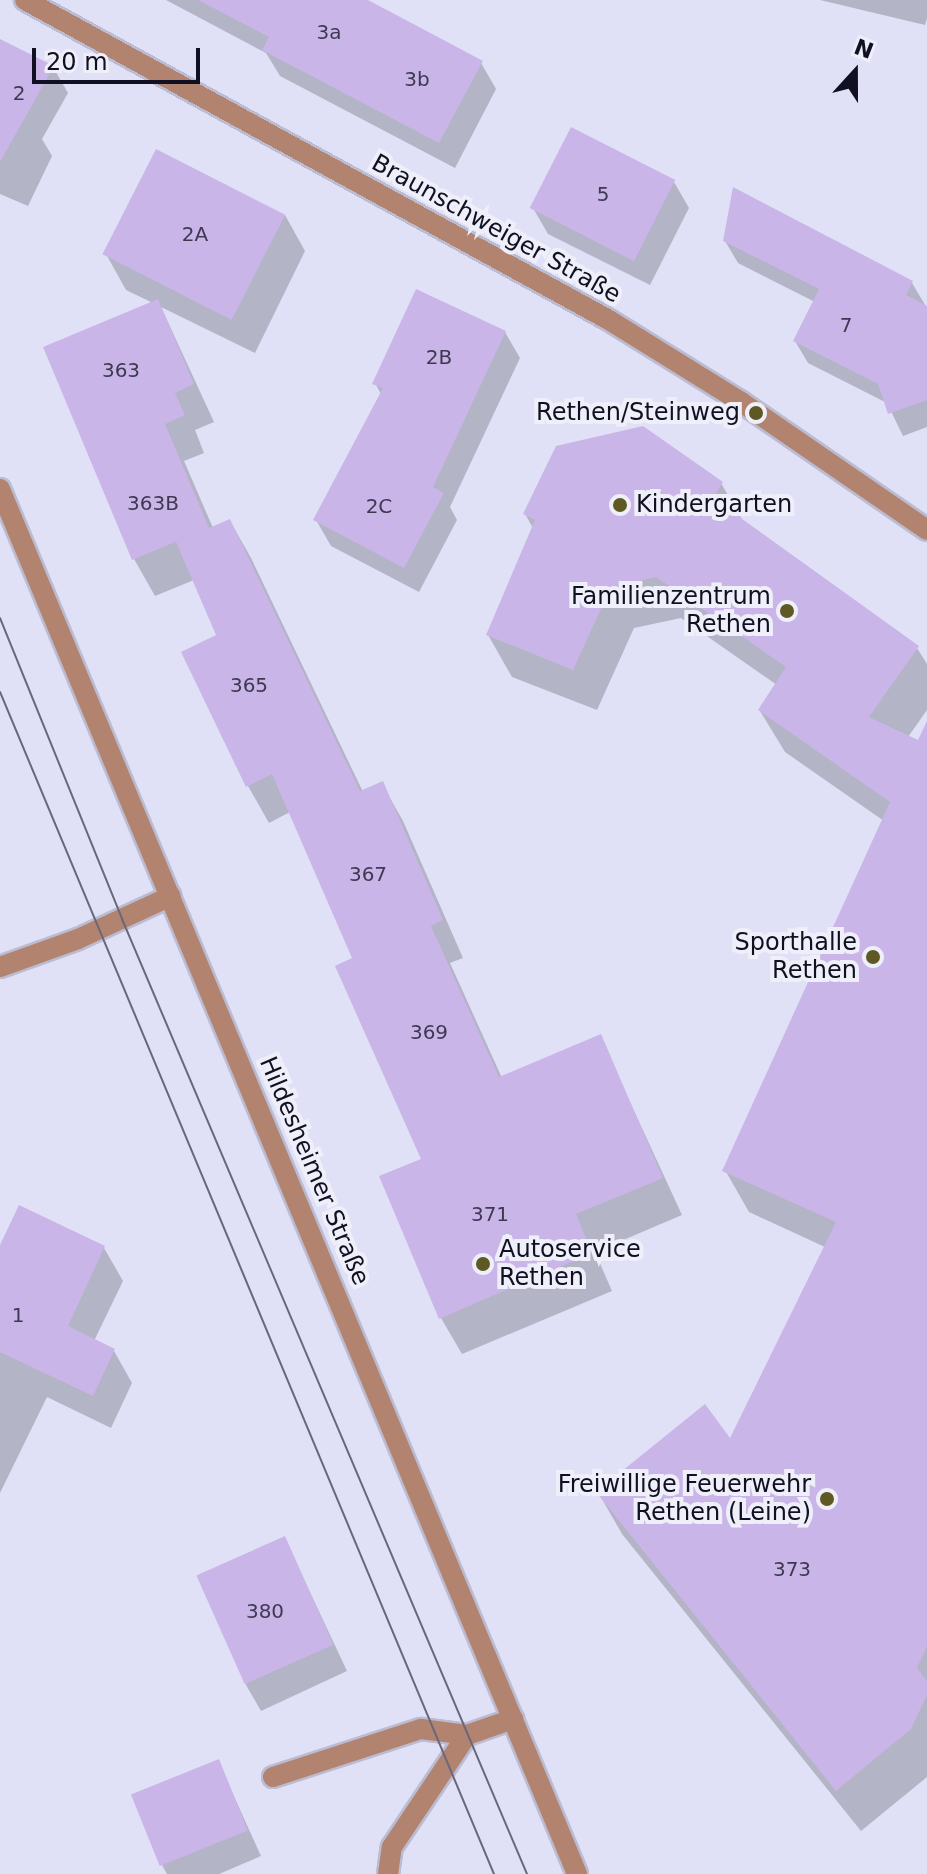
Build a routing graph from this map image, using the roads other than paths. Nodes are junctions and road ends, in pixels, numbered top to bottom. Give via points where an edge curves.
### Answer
1 (25, 0) edge
2 (0, 489) edge
3 (927, 530) edge
4 (171, 896) junction
5 (0, 967) edge
6 (513, 1719) junction
7 (467, 1735) junction
8 (273, 1777) dead end
9 (388, 1874) edge
10 (577, 1874) edge

1 - 3 street, Braunschweiger Straße via 609,320 741,402
2 - 4 street, Hildesheimer Straße
4 - 5 street
4 - 6 street, Hildesheimer Straße
6 - 7 street
6 - 10 street, Hildesheimer Straße
7 - 8 street via 421,1729
7 - 9 street via 392,1847

